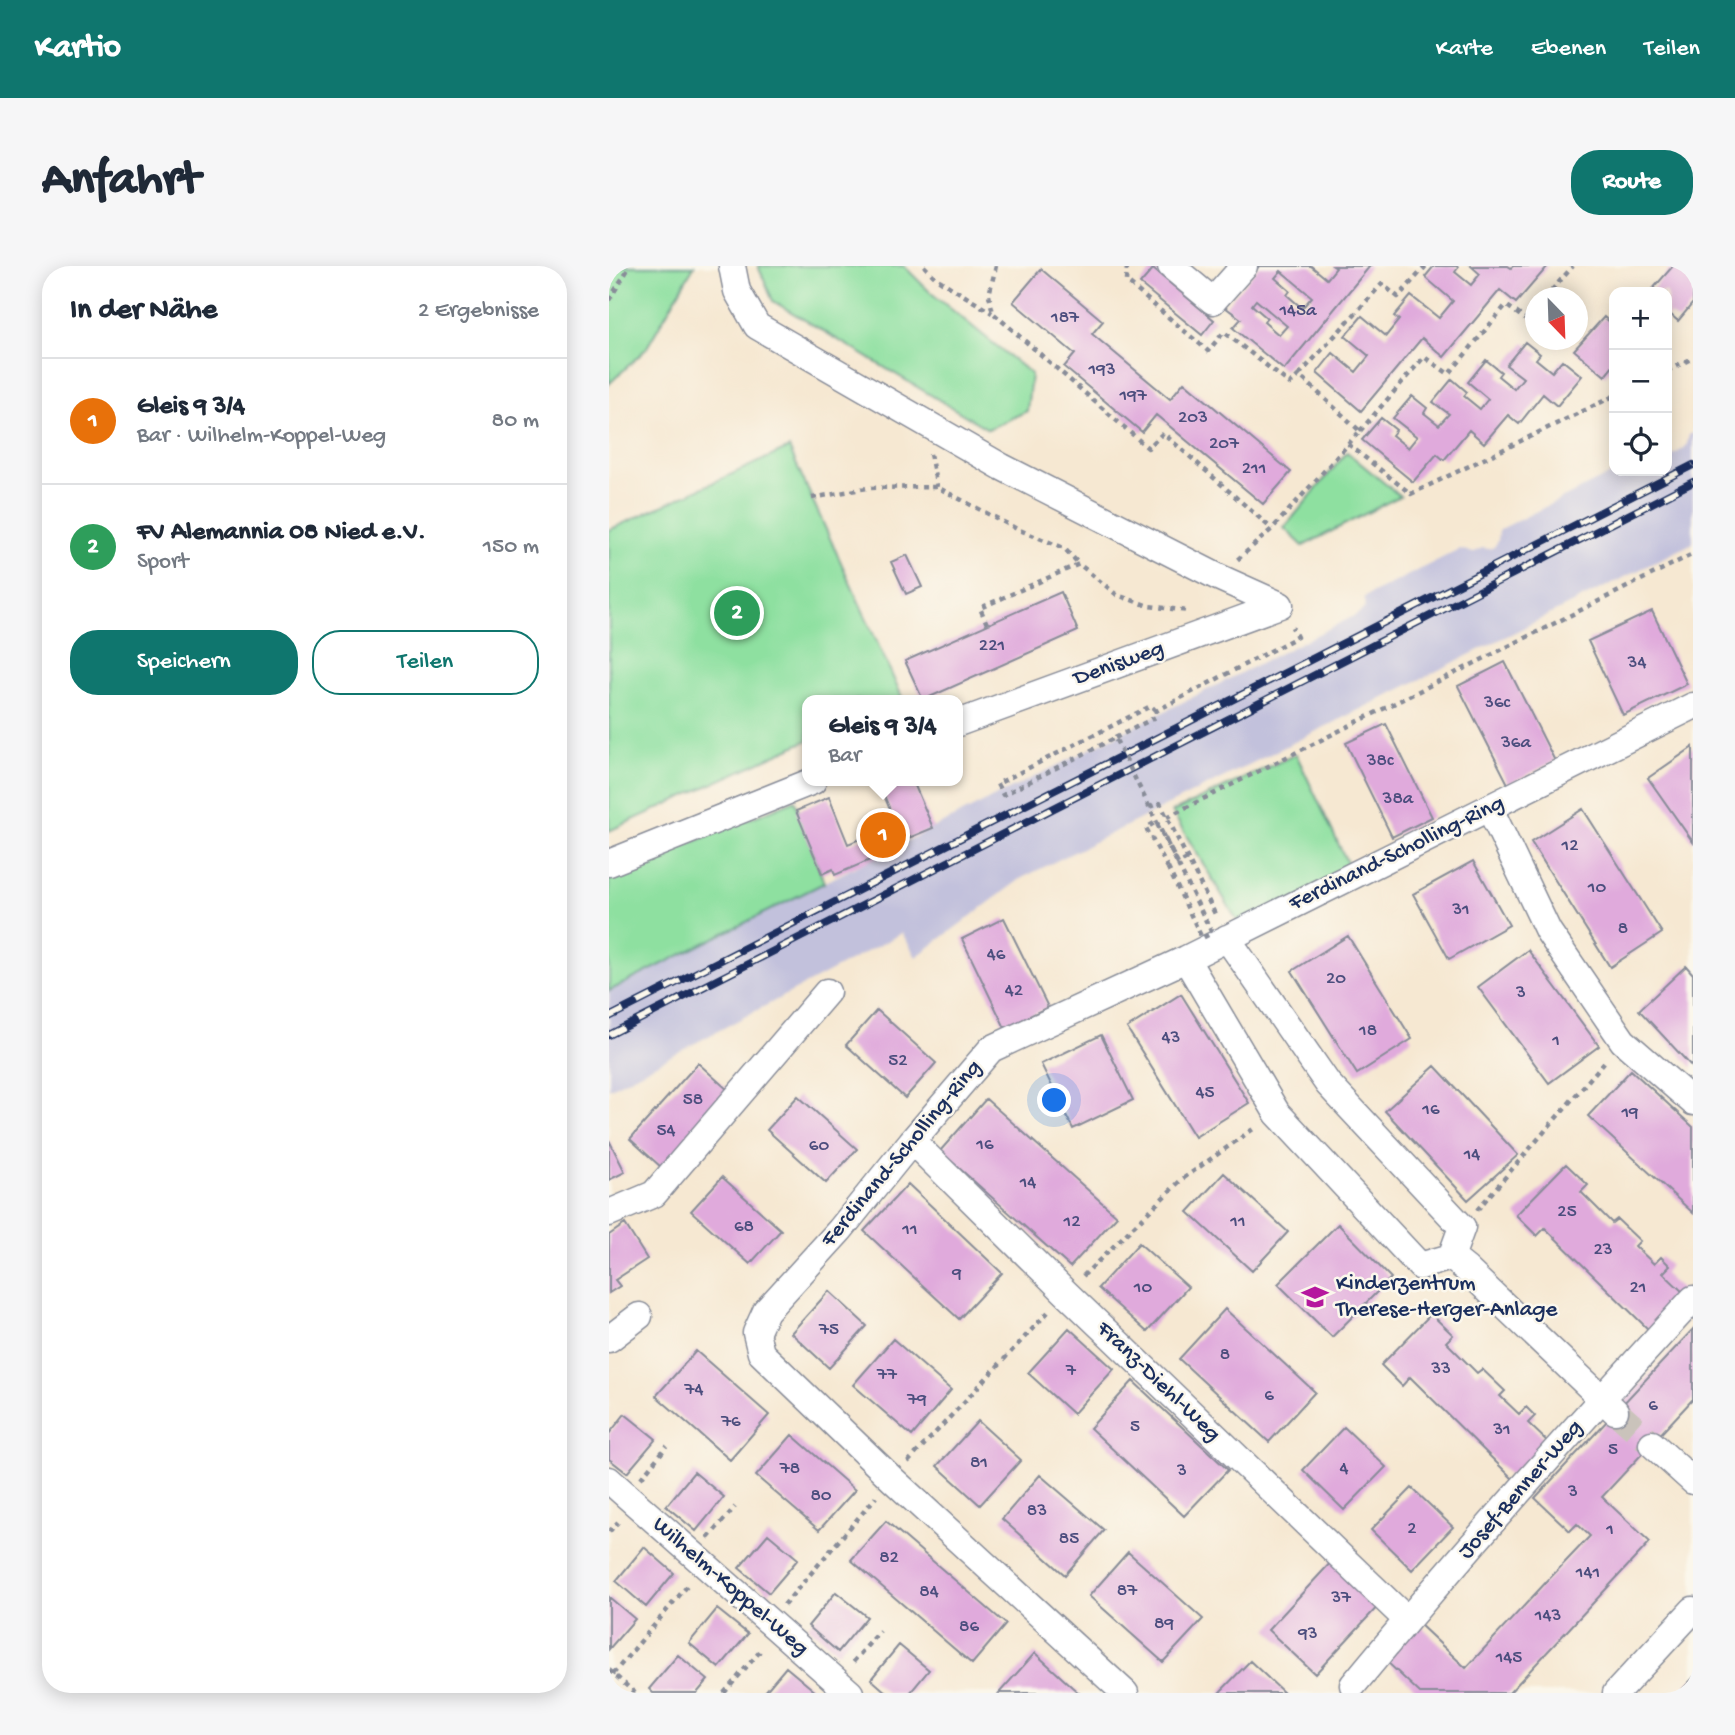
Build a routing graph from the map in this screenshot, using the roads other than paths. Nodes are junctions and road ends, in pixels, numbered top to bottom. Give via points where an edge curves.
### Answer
1 (732, 266) edge
2 (1171, 266) edge
3 (1244, 266) edge
4 (1693, 706) edge
5 (963, 721) edge
6 (802, 785) edge
7 (1490, 809) junction
8 (609, 863) edge
9 (1227, 938) junction
10 (1186, 959) junction
11 (827, 992) dead end
12 (1693, 1102) edge
13 (912, 1141) junction
14 (609, 1213) edge
15 (1451, 1257) junction
16 (1693, 1299) edge
17 (639, 1316) dead end
18 (609, 1339) edge
19 (1609, 1405) junction
20 (1651, 1444) tunnel mouth
21 (1693, 1481) edge
22 (618, 1488) edge
23 (1693, 1610) edge
24 (1406, 1620) junction
25 (843, 1687) edge
26 (1354, 1690) edge
27 (1125, 1693) edge
28 (1616, 1693) edge

1 - 5 street, Denisweg via 737,291 757,326 1002,467 1280,605
2 - 3 street via 1213,301
4 - 7 street, Ferdinand-Scholling-Ring
6 - 8 street
7 - 9 street, Ferdinand-Scholling-Ring
7 - 12 street via 1548,931 1623,1041
9 - 10 street, Ferdinand-Scholling-Ring
9 - 15 street via 1328,1084 1462,1227
10 - 13 street, Ferdinand-Scholling-Ring via 991,1049
10 - 15 street via 1277,1113 1420,1266
11 - 14 street via 654,1194
13 - 24 street, Franz-Diehl-Weg
13 - 27 street, Ferdinand-Scholling-Ring via 766,1311 755,1333 761,1353
15 - 19 street
16 - 19 street, Josef-Benner-Weg
17 - 18 street
19 - 24 street, Josef-Benner-Weg
20 - 21 street
22 - 25 street, Wilhelm-Koppel-Weg
23 - 28 street
24 - 26 street, Josef-Benner-Weg

